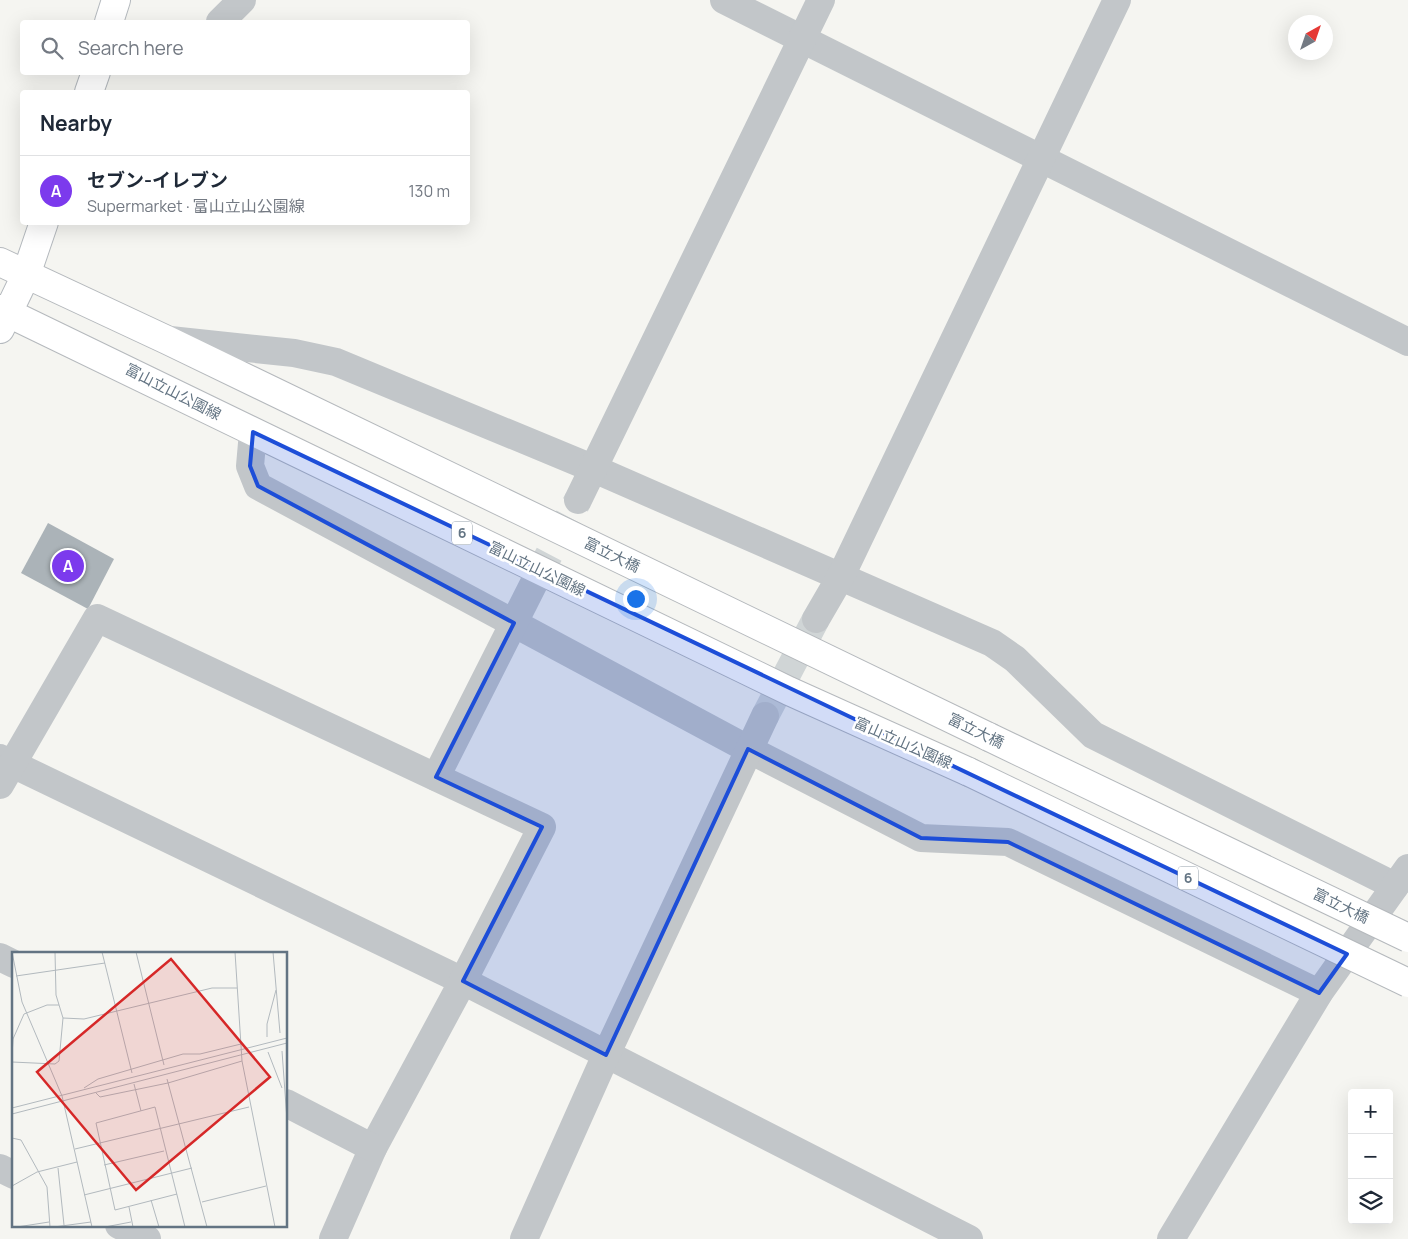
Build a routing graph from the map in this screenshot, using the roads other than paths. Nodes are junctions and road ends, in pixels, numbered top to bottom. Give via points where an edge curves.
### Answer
1 (242, 0) edge
2 (724, 0) edge
3 (821, 0) edge
4 (1117, 0) edge
5 (222, 20) edge
6 (802, 39) junction
7 (95, 75) edge
8 (90, 90) edge
9 (1040, 158) junction
10 (43, 225) edge
11 (0, 262) edge
12 (26, 275) junction
13 (3, 317) edge
14 (167, 340) junction
15 (1408, 342) edge
16 (252, 432) junction
17 (592, 468) junction
18 (578, 500) tunnel mouth
19 (841, 576) junction
20 (536, 579) tunnel mouth
21 (816, 619) tunnel mouth
22 (514, 623) junction
23 (765, 716) tunnel mouth
24 (748, 749) junction
25 (4, 769) edge
26 (436, 777) junction
27 (1402, 877) edge
28 (1408, 938) edge
29 (0, 957) edge
30 (12, 963) edge
31 (463, 981) junction
32 (1408, 983) edge
33 (1319, 993) junction
34 (606, 1055) junction
35 (288, 1104) edge
36 (373, 1148) junction
37 (0, 1168) edge
38 (12, 1174) edge
39 (120, 1226) edge
40 (147, 1239) edge
41 (333, 1239) edge
42 (524, 1239) edge
43 (969, 1239) edge
44 (1171, 1239) edge

1 - 5 street
2 - 6 street
3 - 6 street
4 - 9 street
6 - 9 street
6 - 17 street
7 - 8 main road
9 - 15 street
9 - 19 street
10 - 12 main road
11 - 12 main road
12 - 13 main road
12 - 14 main road
13 - 16 main road, 富山立山公園線 / 6
14 - 17 street via 294,353 336,362
14 - 28 main road, 富立大橋, bridge
16 - 22 street via 250,466 258,486
16 - 32 main road, 富山立山公園線 / 6, bridge
17 - 18 street
17 - 19 street
19 - 21 street
19 - 27 street via 992,643 1015,659 1093,735
20 - 22 street
22 - 24 street
22 - 26 street
23 - 24 street
24 - 33 street via 921,838 1008,842
24 - 34 street
25 - 26 street via 98,618
25 - 31 street
26 - 31 street via 542,827
27 - 33 street
29 - 30 street
31 - 34 street
31 - 36 street
33 - 44 street
34 - 42 street
34 - 43 street
35 - 36 street
36 - 41 street
37 - 38 street
39 - 40 street

